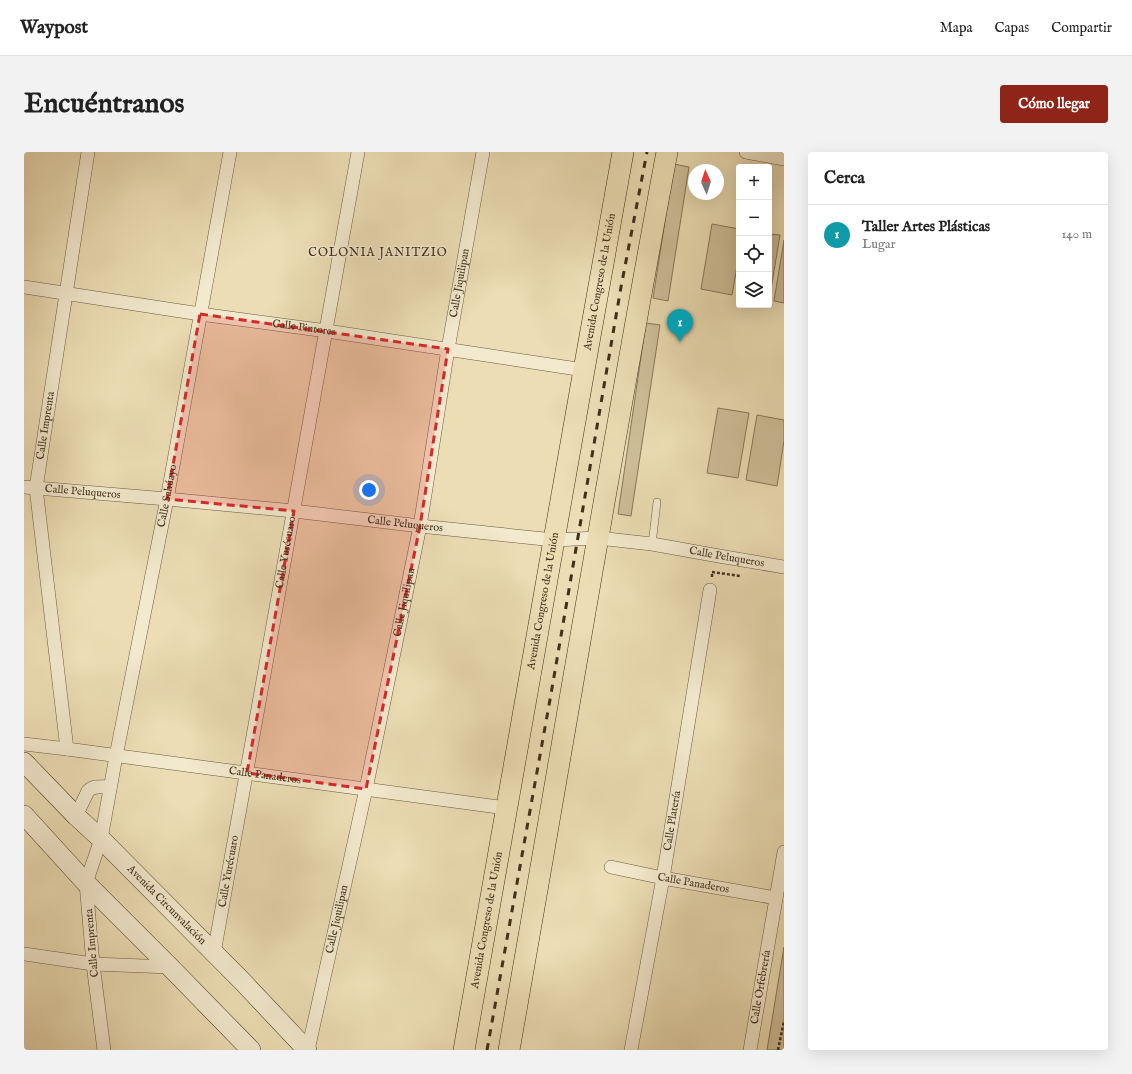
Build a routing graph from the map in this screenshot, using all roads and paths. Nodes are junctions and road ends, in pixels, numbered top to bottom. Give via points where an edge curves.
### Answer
1 (88, 152) edge
2 (230, 152) edge
3 (358, 152) edge
4 (483, 152) edge
5 (623, 152) edge
6 (667, 152) edge
7 (746, 152) edge
8 (784, 159) edge
9 (24, 287) edge
10 (66, 293) junction
11 (200, 314) junction
12 (327, 331) junction
13 (448, 349) junction
14 (584, 370) junction
15 (30, 488) edge
16 (167, 499) junction
17 (657, 502) dead end
18 (294, 511) junction
19 (420, 526) junction
20 (598, 538) junction
21 (554, 540) junction
22 (652, 544) junction
23 (784, 567) edge
24 (741, 576) dead end
25 (710, 590) joint
26 (24, 744) edge
27 (67, 749) junction
28 (116, 756) junction
29 (24, 762) edge
30 (247, 773) junction
31 (110, 787) junction
32 (366, 789) junction
33 (506, 808) junction
34 (24, 815) edge
35 (76, 816) junction
36 (101, 839) junction
37 (784, 852) edge
38 (611, 867) dead end
39 (663, 878) junction
40 (86, 883) junction
41 (776, 898) junction
42 (214, 953) junction
43 (24, 954) edge
44 (93, 964) junction
45 (170, 967) junction
46 (784, 1021) edge
47 (104, 1050) edge
48 (251, 1050) edge
49 (308, 1050) edge
50 (464, 1050) edge
51 (509, 1050) edge
52 (631, 1050) edge
53 (750, 1050) edge
54 (778, 1050) edge

1 - 10 street, Calle Imprenta
2 - 11 street, Calle Sahúayo
3 - 12 street, Calle Yurécuaro
4 - 13 street, Calle Jiquilipan
5 - 14 main road, Avenida Congreso de la Unión
6 - 20 main road
7 - 8 street
9 - 10 street, Calle Pintores
10 - 11 street, Calle Pintores
10 - 15 street, Calle Imprenta
11 - 12 street, Calle Pintores
11 - 16 street, Calle Sahúayo
12 - 13 street, Calle Pintores
12 - 18 street, Calle Yurécuaro
13 - 14 street, Calle Pintores
13 - 19 street, Calle Jiquilipan
14 - 21 main road, Avenida Congreso de la Unión
15 - 16 street, Calle Peluqueros
15 - 27 street, Calle Imprenta
16 - 18 street, Calle Peluqueros
16 - 28 street, Calle Sahúayo
17 - 22 lane
18 - 19 street, Calle Peluqueros
18 - 30 street, Calle Yurécuaro
19 - 21 street, Calle Peluqueros
19 - 32 street, Calle Jiquilipan
20 - 21 street, Calle Peluqueros
20 - 22 street, Calle Peluqueros
20 - 51 main road
21 - 33 main road, Avenida Congreso de la Unión
22 - 23 street, Calle Peluqueros
24 - 25 path via 712,572
25 - 39 street, Calle Platería
26 - 27 street, Calle Panaderos
27 - 28 street, Calle Panaderos
28 - 30 street, Calle Panaderos
28 - 31 street, Calle Sahúayo
29 - 35 main road, Avenida Circunvalación
30 - 32 street, Calle Panaderos
30 - 42 street, Calle Yurécuaro
31 - 35 street via 91,788
31 - 36 street, Calle Sahúayo
32 - 33 street, Calle Panaderos
32 - 49 street, Calle Jiquilipan
33 - 50 main road, Avenida Congreso de la Unión
34 - 40 main road
35 - 36 main road, Avenida Circunvalación
36 - 40 street, Calle Imprenta
36 - 42 main road, Avenida Circunvalación
37 - 41 street, Calle Orfebrería
38 - 39 street, Calle Panaderos
39 - 41 street, Calle Panaderos
39 - 52 street, Calle Platería
40 - 44 street, Calle Imprenta
40 - 45 main road
41 - 53 street, Calle Orfebrería
42 - 49 main road, Avenida Circunvalación
43 - 44 street
44 - 45 street
44 - 47 street, Calle Imprenta
45 - 48 main road
46 - 54 path

